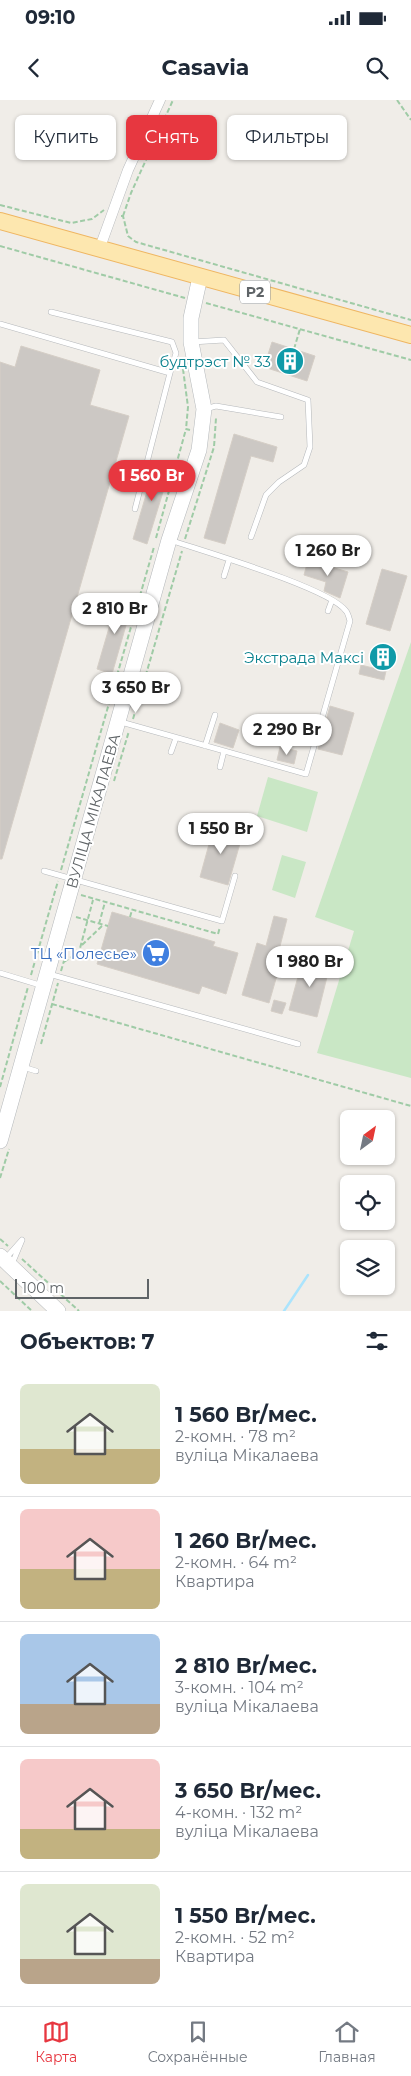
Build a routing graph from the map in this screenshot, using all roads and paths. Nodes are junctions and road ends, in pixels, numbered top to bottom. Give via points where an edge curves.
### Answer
1 (160, 100) edge
2 (173, 100) edge
3 (397, 100) edge
4 (411, 120) edge
5 (0, 205) edge
6 (113, 213) junction
7 (123, 216) junction
8 (0, 220) edge
9 (0, 246) edge
10 (99, 250) junction
11 (200, 277) junction
12 (194, 300) junction
13 (51, 312) dead end
14 (411, 320) edge
15 (0, 324) edge
16 (300, 329) junction
17 (411, 335) edge
18 (294, 349) dead end
19 (186, 350) junction
20 (411, 360) edge
21 (170, 373) junction
22 (204, 409) junction
23 (281, 417) dead end
24 (201, 432) junction
25 (135, 509) dead end
26 (252, 537) dead end
27 (169, 540) junction
28 (229, 560) junction
29 (224, 576) dead end
30 (332, 600) junction
31 (328, 610) dead end
32 (215, 715) dead end
33 (118, 721) junction
34 (176, 738) junction
35 (206, 746) junction
36 (224, 751) junction
37 (171, 752) dead end
38 (220, 767) dead end
39 (44, 871) dead end
40 (235, 876) dead end
41 (67, 877) junction
42 (81, 895) dead end
43 (94, 899) junction
44 (105, 902) junction
45 (132, 910) junction
46 (76, 917) dead end
47 (130, 917) dead end
48 (88, 920) junction
49 (222, 921) junction
50 (99, 924) junction
51 (103, 925) junction
52 (108, 926) dead end
53 (81, 947) junction
54 (64, 962) dead end
55 (0, 973) edge
56 (47, 980) junction
57 (29, 982) junction
58 (52, 1004) dead end
59 (298, 1044) dead end
60 (0, 1086) edge
61 (411, 1106) edge
62 (0, 1141) edge
63 (0, 1239) edge
64 (9, 1257) edge
65 (0, 1281) edge
66 (32, 1311) edge
67 (58, 1311) edge
68 (79, 1311) edge

1 - 6 street via 128,170
2 - 7 path
3 - 4 path
5 - 6 path via 71,223 92,219 104,210
6 - 7 path
6 - 10 street
7 - 14 path via 128,236 136,242
8 - 10 main road, Р2
9 - 12 path
10 - 11 main road, Р2
11 - 12 main road, ВУЛІЦА МІКАЛАЕВА
11 - 17 main road, Р2
12 - 16 path
12 - 19 main road, ВУЛІЦА МІКАЛАЕВА
13 - 19 lane via 172,342
15 - 21 lane
16 - 18 path
16 - 20 path
19 - 21 lane
19 - 22 main road, ВУЛІЦА МІКАЛАЕВА
19 - 24 path via 188,407
19 - 26 lane via 224,340 257,382 308,400 310,448 304,465 266,495
21 - 25 lane
22 - 23 lane via 216,406
22 - 24 main road, ВУЛІЦА МІКАЛАЕВА
24 - 27 main road, ВУЛІЦА МІКАЛАЕВА
24 - 41 path
27 - 28 lane
27 - 33 main road, ВУЛІЦА МІКАЛАЕВА
28 - 29 lane
28 - 30 lane via 299,584
30 - 31 lane
30 - 36 lane via 346,610 350,621 306,774
32 - 35 lane
33 - 34 lane
33 - 41 main road, ВУЛІЦА МІКАЛАЕВА
34 - 35 lane
34 - 37 lane
35 - 36 lane
36 - 38 lane
39 - 41 lane
40 - 49 lane
41 - 49 lane
41 - 56 main road, ВУЛІЦА МІКАЛАЕВА
41 - 57 path
42 - 43 path
43 - 44 path
43 - 48 path
44 - 45 path
44 - 50 path
45 - 47 path
45 - 49 path via 218,934
46 - 48 path
48 - 50 path
48 - 53 path
50 - 51 path
51 - 52 path
51 - 53 path
53 - 54 path
55 - 57 lane
56 - 57 lane
56 - 59 lane
56 - 62 main road, ВУЛІЦА МІКАЛАЕВА via 29,1069
57 - 60 path
58 - 61 path
63 - 64 path
64 - 67 main road
64 - 68 path
65 - 66 path

